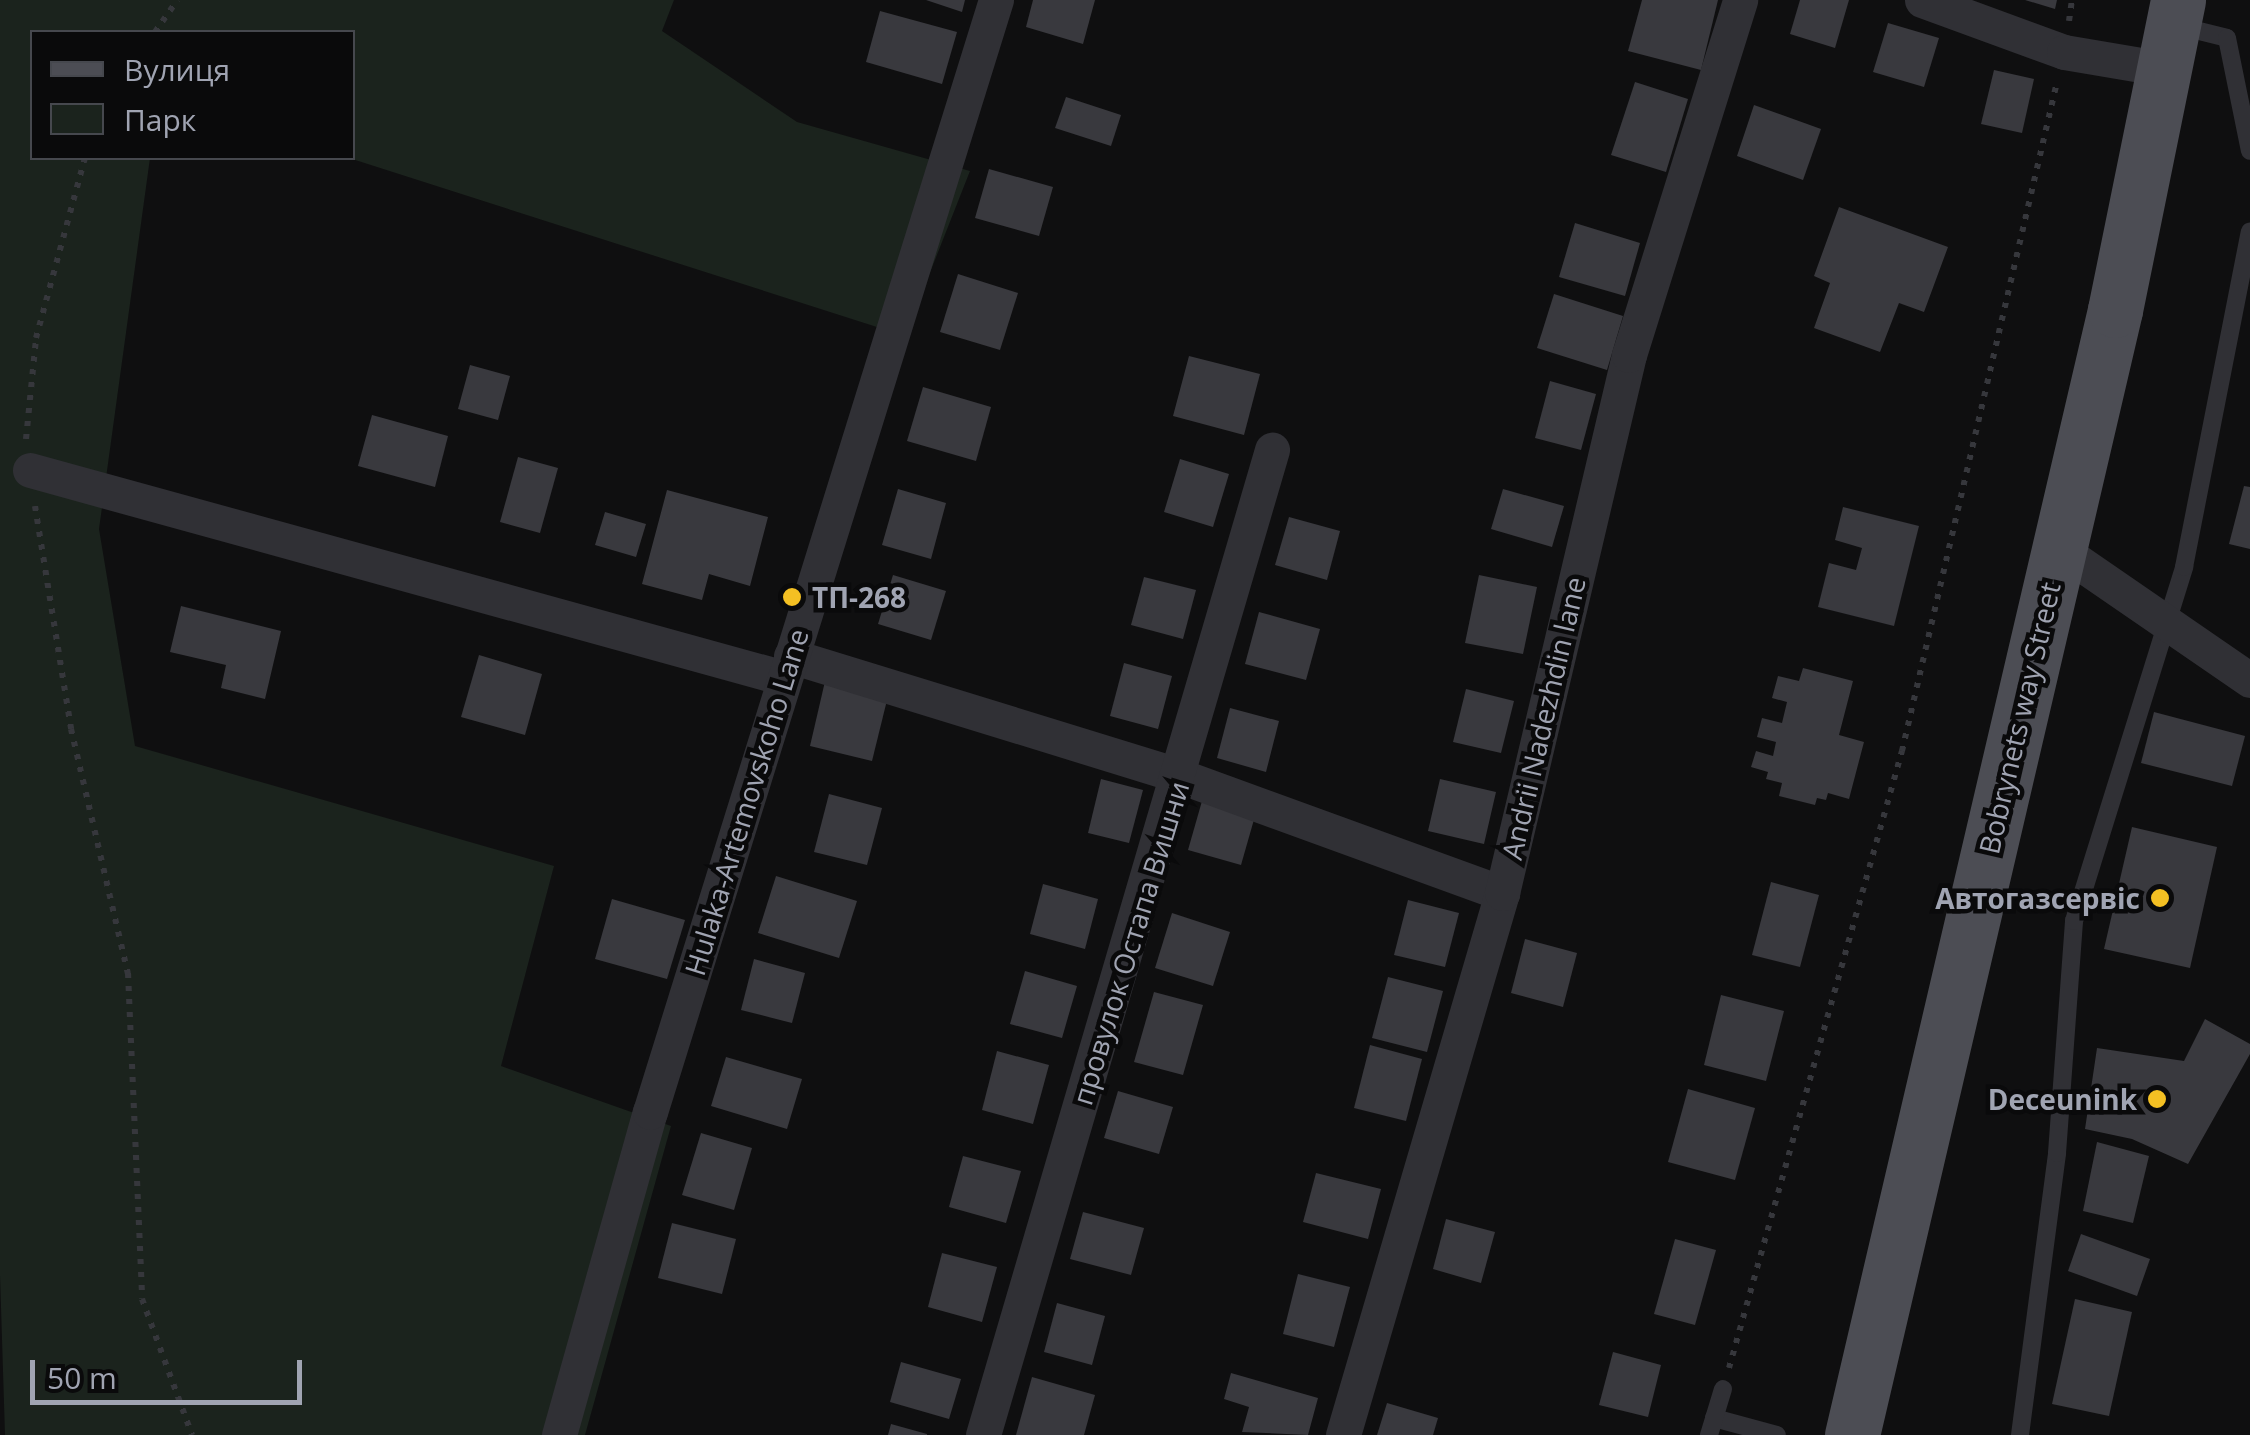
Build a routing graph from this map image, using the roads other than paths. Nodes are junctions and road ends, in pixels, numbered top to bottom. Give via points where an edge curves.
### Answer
1 (996, 0) edge
2 (1740, 0) edge
3 (1922, 0) edge
4 (2172, 31) edge
5 (2250, 151) edge
6 (2250, 231) edge
7 (1272, 450) dead end
8 (30, 470) road end
9 (2058, 548) junction
10 (2164, 622) junction
11 (787, 667) junction
12 (2250, 680) edge
13 (1180, 776) junction
14 (1502, 892) junction
15 (1724, 1389) road end
16 (1712, 1427) edge
17 (559, 1435) edge
18 (983, 1435) edge
19 (1343, 1435) edge
20 (1777, 1435) edge
21 (1852, 1435) edge
22 (2020, 1435) edge

1 - 11 street, Hulaka-Artemovskoho Lane
2 - 14 street, Andrii Nadezhdin lane via 1629,356
3 - 4 street via 2064,52
4 - 5 lane via 2227,38
4 - 9 main road, Bobrynets way Street
6 - 10 lane via 2184,567
7 - 13 street, провулок Остапа Вишни
8 - 11 street
9 - 10 street
9 - 21 main road, Bobrynets way Street
10 - 12 street
10 - 22 lane via 2074,921 2057,1153
11 - 13 street
11 - 17 street, Hulaka-Artemovskoho Lane
13 - 14 street
13 - 18 street, провулок Остапа Вишни
14 - 19 street, Andrii Nadezhdin lane
15 - 16 lane
16 - 20 lane

